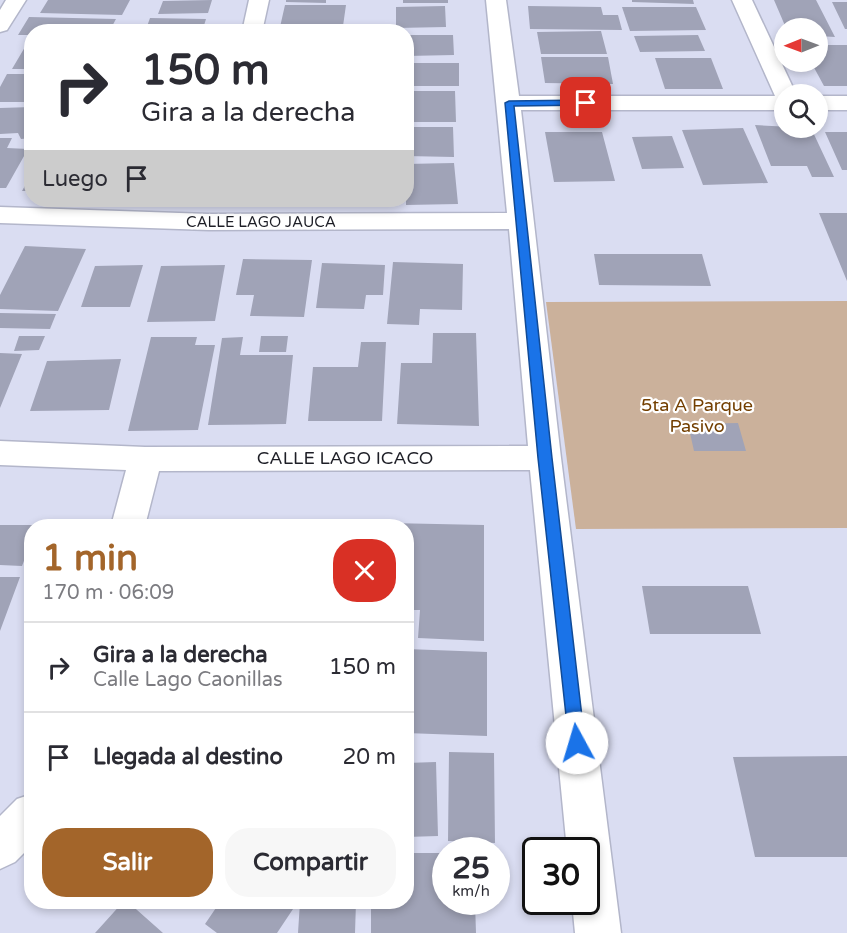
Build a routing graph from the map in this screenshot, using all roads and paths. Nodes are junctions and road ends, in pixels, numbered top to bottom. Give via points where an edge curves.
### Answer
1 (16, 0) edge
2 (259, 0) edge
3 (496, 0) edge
4 (742, 0) edge
5 (254, 24) edge
6 (0, 26) edge
7 (780, 84) edge
8 (509, 103) junction
9 (774, 103) edge
10 (828, 103) edge
11 (847, 103) edge
12 (212, 211) edge
13 (0, 215) edge
14 (522, 221) junction
15 (0, 453) edge
16 (545, 458) junction
17 (145, 459) junction
18 (130, 519) edge
19 (24, 822) edge
20 (0, 848) edge
21 (598, 933) edge

1 - 6 street
2 - 5 street
3 - 8 street
4 - 7 street
8 - 9 street
8 - 14 street
10 - 11 street
12 - 13 street, CALLE LAGO JAUCA
12 - 14 street, CALLE LAGO JAUCA
14 - 16 street
15 - 17 street, CALLE LAGO ICACO
16 - 17 street, CALLE LAGO ICACO
16 - 21 street
17 - 18 street
19 - 20 street

